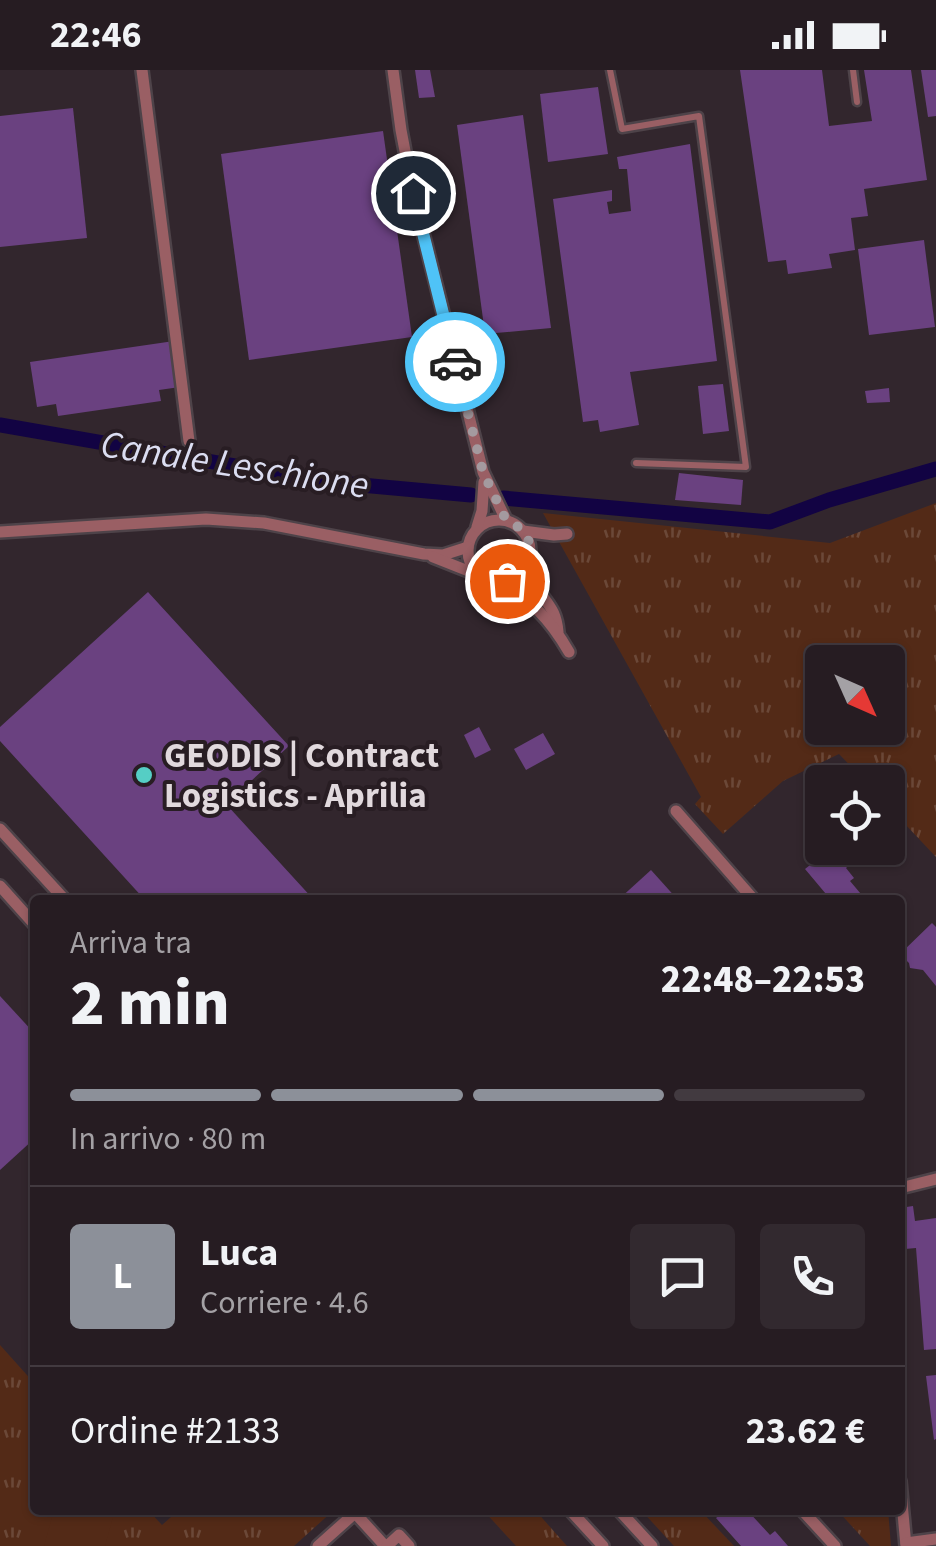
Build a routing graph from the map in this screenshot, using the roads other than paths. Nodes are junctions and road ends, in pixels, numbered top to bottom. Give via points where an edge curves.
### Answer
1 (142, 70) edge
2 (394, 70) edge
3 (610, 70) edge
4 (853, 70) edge
5 (858, 102) dead end
6 (188, 442) dead end
7 (636, 463) dead end
8 (483, 472) junction
9 (506, 520) junction
10 (477, 528) junction
11 (524, 531) junction
12 (0, 532) edge
13 (468, 547) junction
14 (424, 554) junction
15 (530, 556) junction
16 (478, 574) junction
17 (496, 582) junction
18 (558, 632) junction
19 (569, 652) dead end
20 (676, 811) dead end
21 (0, 829) edge
22 (0, 886) edge
23 (59, 895) edge
24 (750, 895) edge
25 (30, 919) edge
26 (936, 1179) edge
27 (905, 1187) edge
28 (352, 1515) edge
29 (358, 1515) edge
30 (575, 1515) edge
31 (624, 1515) edge
32 (807, 1515) edge
33 (903, 1515) edge
34 (936, 1539) edge
35 (906, 1545) edge
36 (318, 1546) edge
37 (386, 1546) edge
38 (410, 1546) edge
39 (603, 1546) edge
40 (652, 1546) edge
41 (835, 1546) edge

1 - 6 street
2 - 8 street via 413,193
3 - 7 lane via 622,129 699,116 746,467
4 - 5 lane
8 - 9 street
8 - 10 street
9 - 10 street
9 - 11 street
10 - 13 street
11 - 15 street
11 - 15 street via 561,535
12 - 14 street via 206,519 264,523
13 - 14 street
13 - 16 street
14 - 16 street
15 - 17 street via 516,577
15 - 18 street via 533,580 557,617
16 - 17 street
17 - 18 street via 520,594
18 - 19 street
20 - 24 street
21 - 23 street
22 - 25 street
26 - 27 street
28 - 36 street
29 - 37 street
30 - 39 street
31 - 40 street
32 - 41 street
33 - 35 street
34 - 35 street
37 - 38 street via 399,1534

